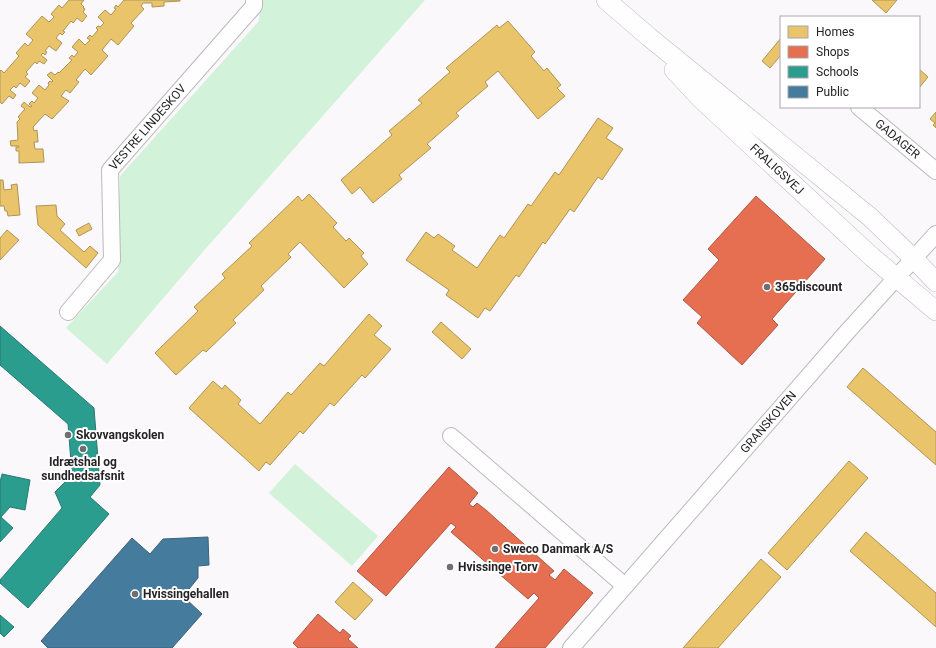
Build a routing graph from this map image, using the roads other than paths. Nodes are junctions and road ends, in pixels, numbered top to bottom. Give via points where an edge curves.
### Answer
1 (254, 0) edge
2 (606, 0) edge
3 (626, 18) junction
4 (860, 108) edge
5 (936, 171) edge
6 (936, 234) edge
7 (914, 259) junction
8 (896, 278) junction
9 (936, 282) edge
10 (936, 311) edge
11 (68, 312) dead end
12 (452, 436) dead end
13 (625, 586) junction
14 (571, 648) edge

1 - 11 street, VESTRE LINDESKOV via 254,6 110,170 112,260
2 - 3 street, FRALIGSVEJ
3 - 7 street, FRALIGSVEJ via 870,217
3 - 8 street, FRALIGSVEJ via 701,99
4 - 5 street, GADAGER
6 - 7 street
7 - 8 street, GRANSKOVEN
7 - 9 street, FRALIGSVEJ
8 - 10 street, FRALIGSVEJ
8 - 13 street, GRANSKOVEN
12 - 13 street
13 - 14 street, GRANSKOVEN

